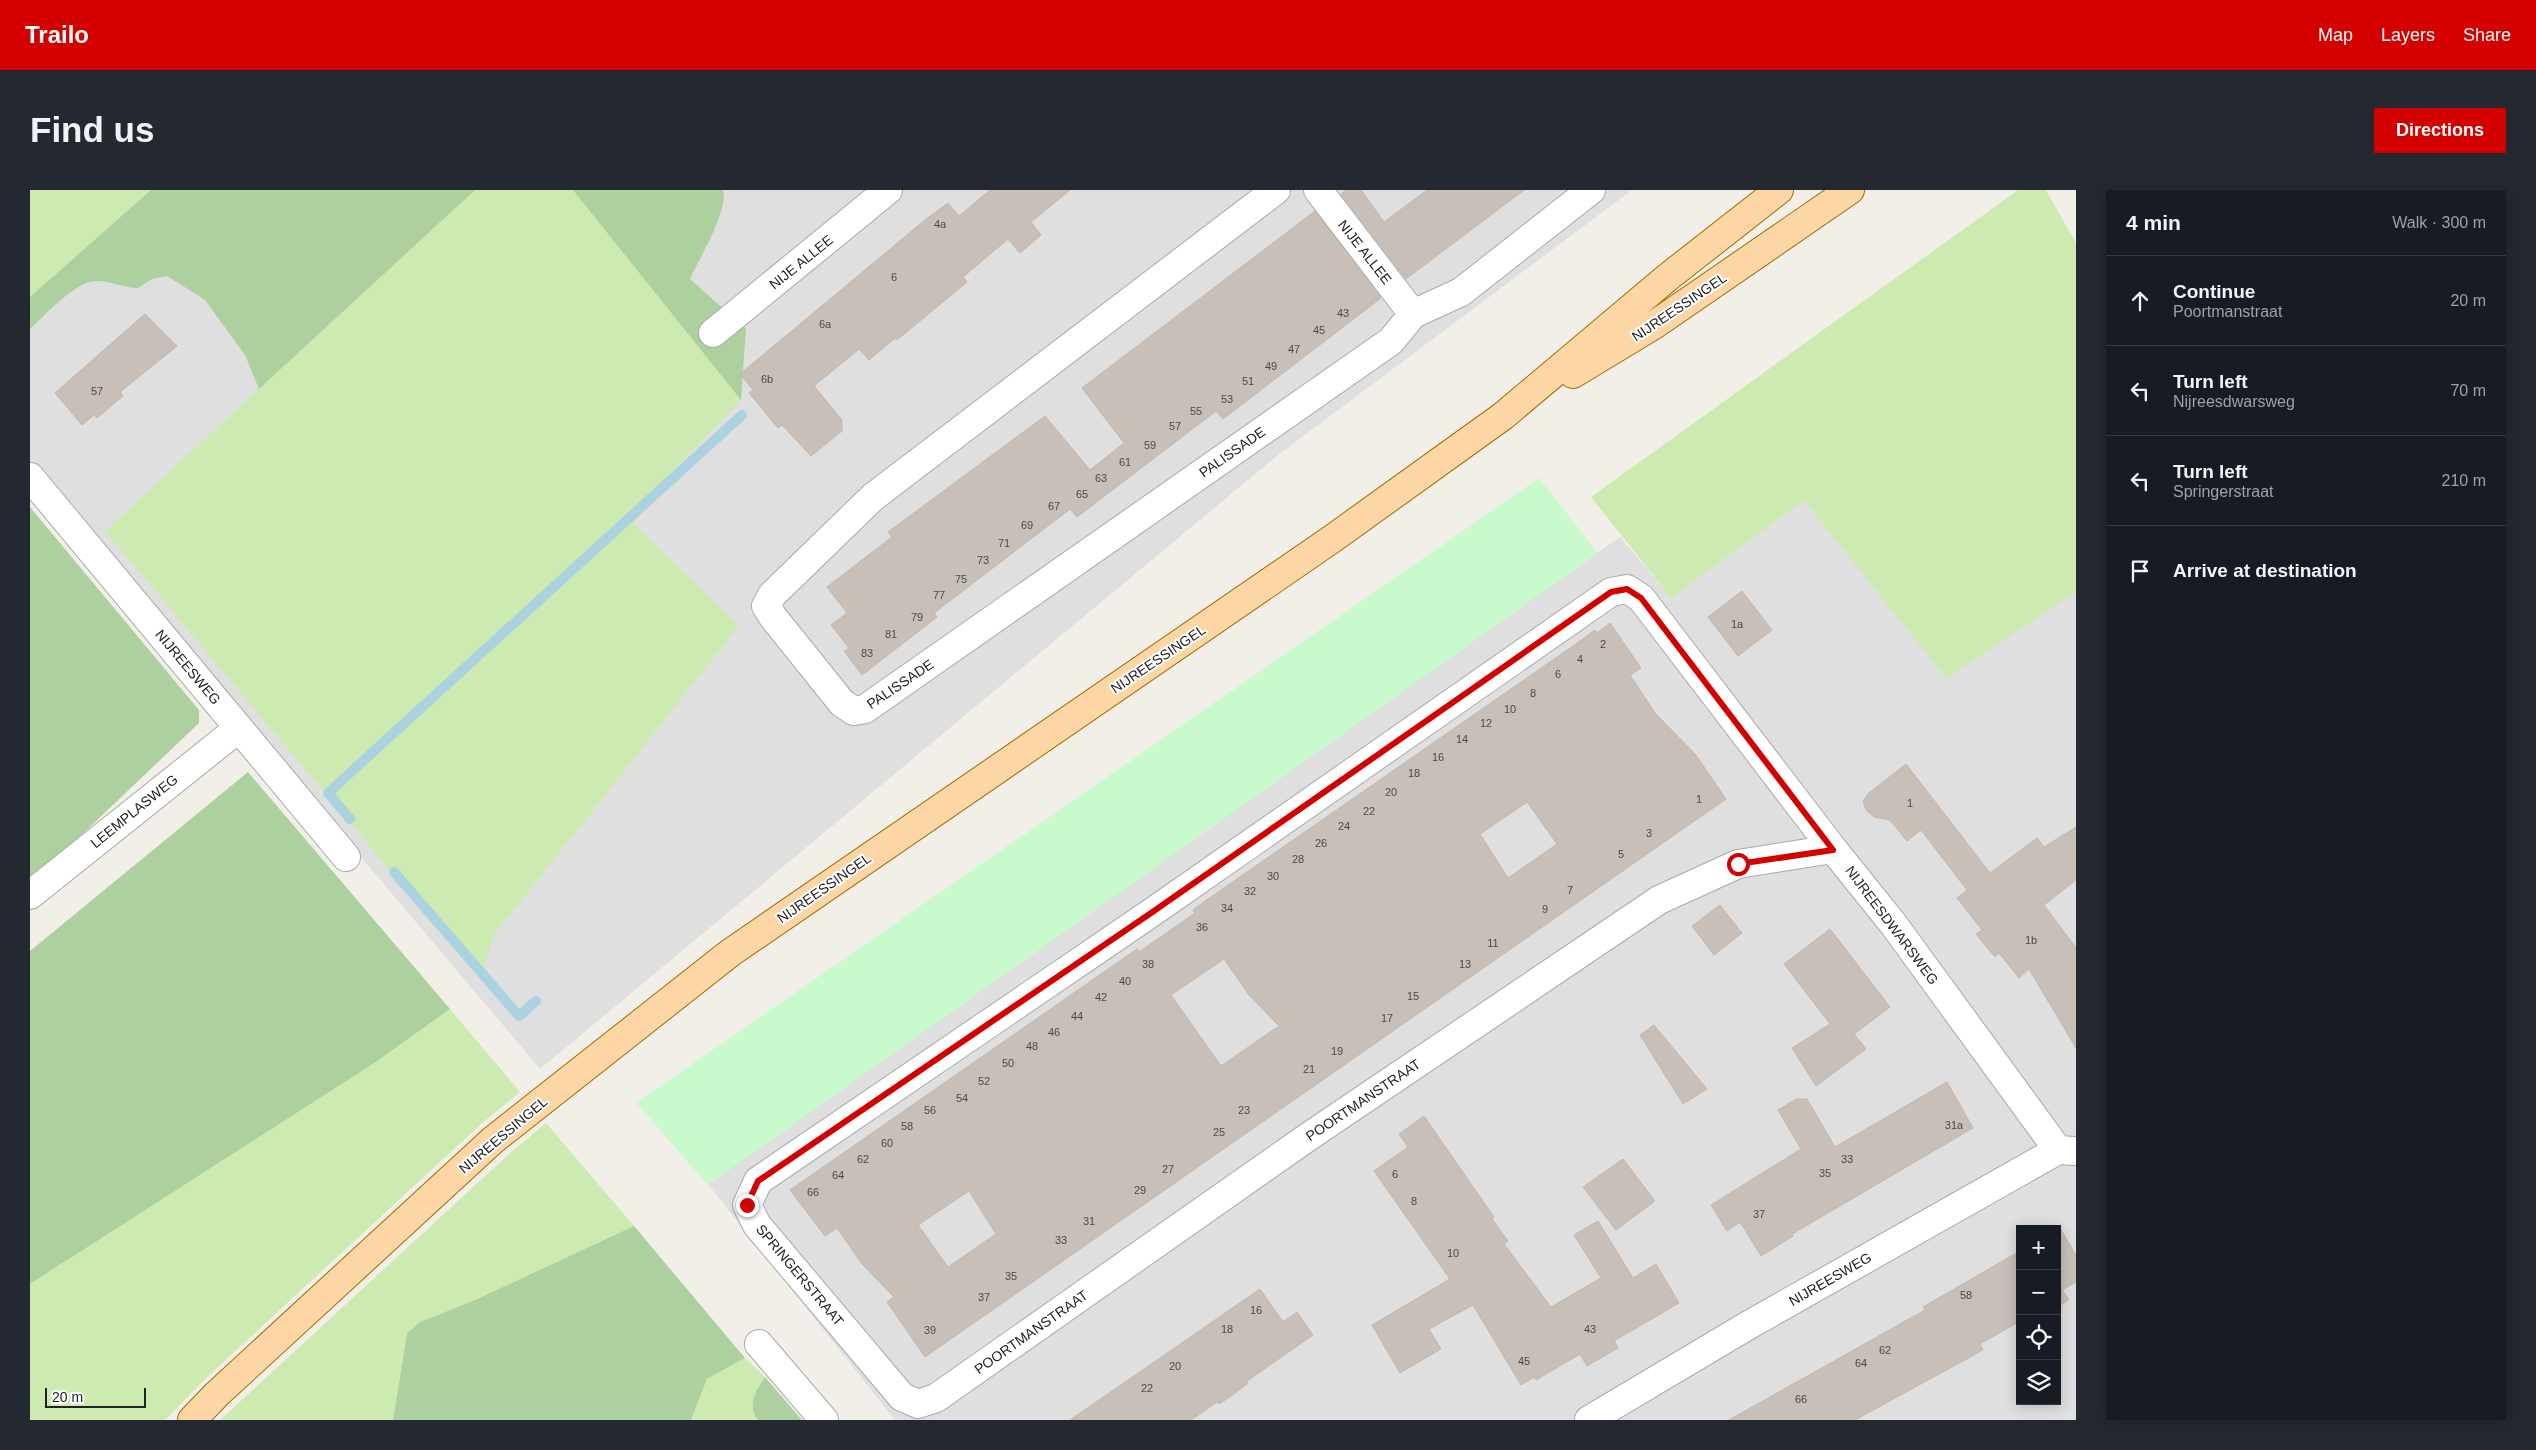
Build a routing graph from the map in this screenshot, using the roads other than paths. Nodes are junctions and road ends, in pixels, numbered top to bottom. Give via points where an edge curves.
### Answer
1 (888, 190) edge
2 (1276, 190) edge
3 (1318, 190) edge
4 (1591, 190) edge
5 (1779, 190) edge
6 (1850, 190) edge
7 (1413, 314) junction
8 (713, 333) dead end
9 (1503, 416) junction
10 (30, 477) edge
11 (1627, 589) joint
12 (239, 728) junction
13 (1833, 850) junction
14 (346, 856) dead end
15 (30, 895) edge
16 (2067, 1150) edge
17 (759, 1344) dead end
18 (918, 1404) joint
19 (192, 1420) edge
20 (824, 1420) edge
21 (1589, 1420) edge

1 - 8 street, NIJE ALLEE
2 - 7 street, PALISSADE via 873,497 772,595 766,606 773,617 842,703 854,711 865,709 1391,341
3 - 7 street, NIJE ALLEE
4 - 7 street, PALISSADE via 1461,292
5 - 9 main road, NIJREESSINGEL via 1668,277
6 - 9 main road, NIJREESSINGEL via 1654,325
9 - 19 main road, NIJREESSINGEL via 1324,544 730,953 492,1140
10 - 12 street, NIJREESWEG
11 - 13 street, NIJREESDWARSWEG via 1641,598
11 - 18 street, SPRINGERSTRAAT via 1611,592 1151,913 758,1181 747,1205 757,1225 902,1396
12 - 14 street, NIJREESWEG
12 - 15 street, LEEMPLASWEG
13 - 16 street, NIJREESDWARSWEG
13 - 18 street, POORTMANSTRAAT via 1738,864 1659,900 1308,1137 936,1398
16 - 21 street, NIJREESWEG via 1747,1326
17 - 20 street

